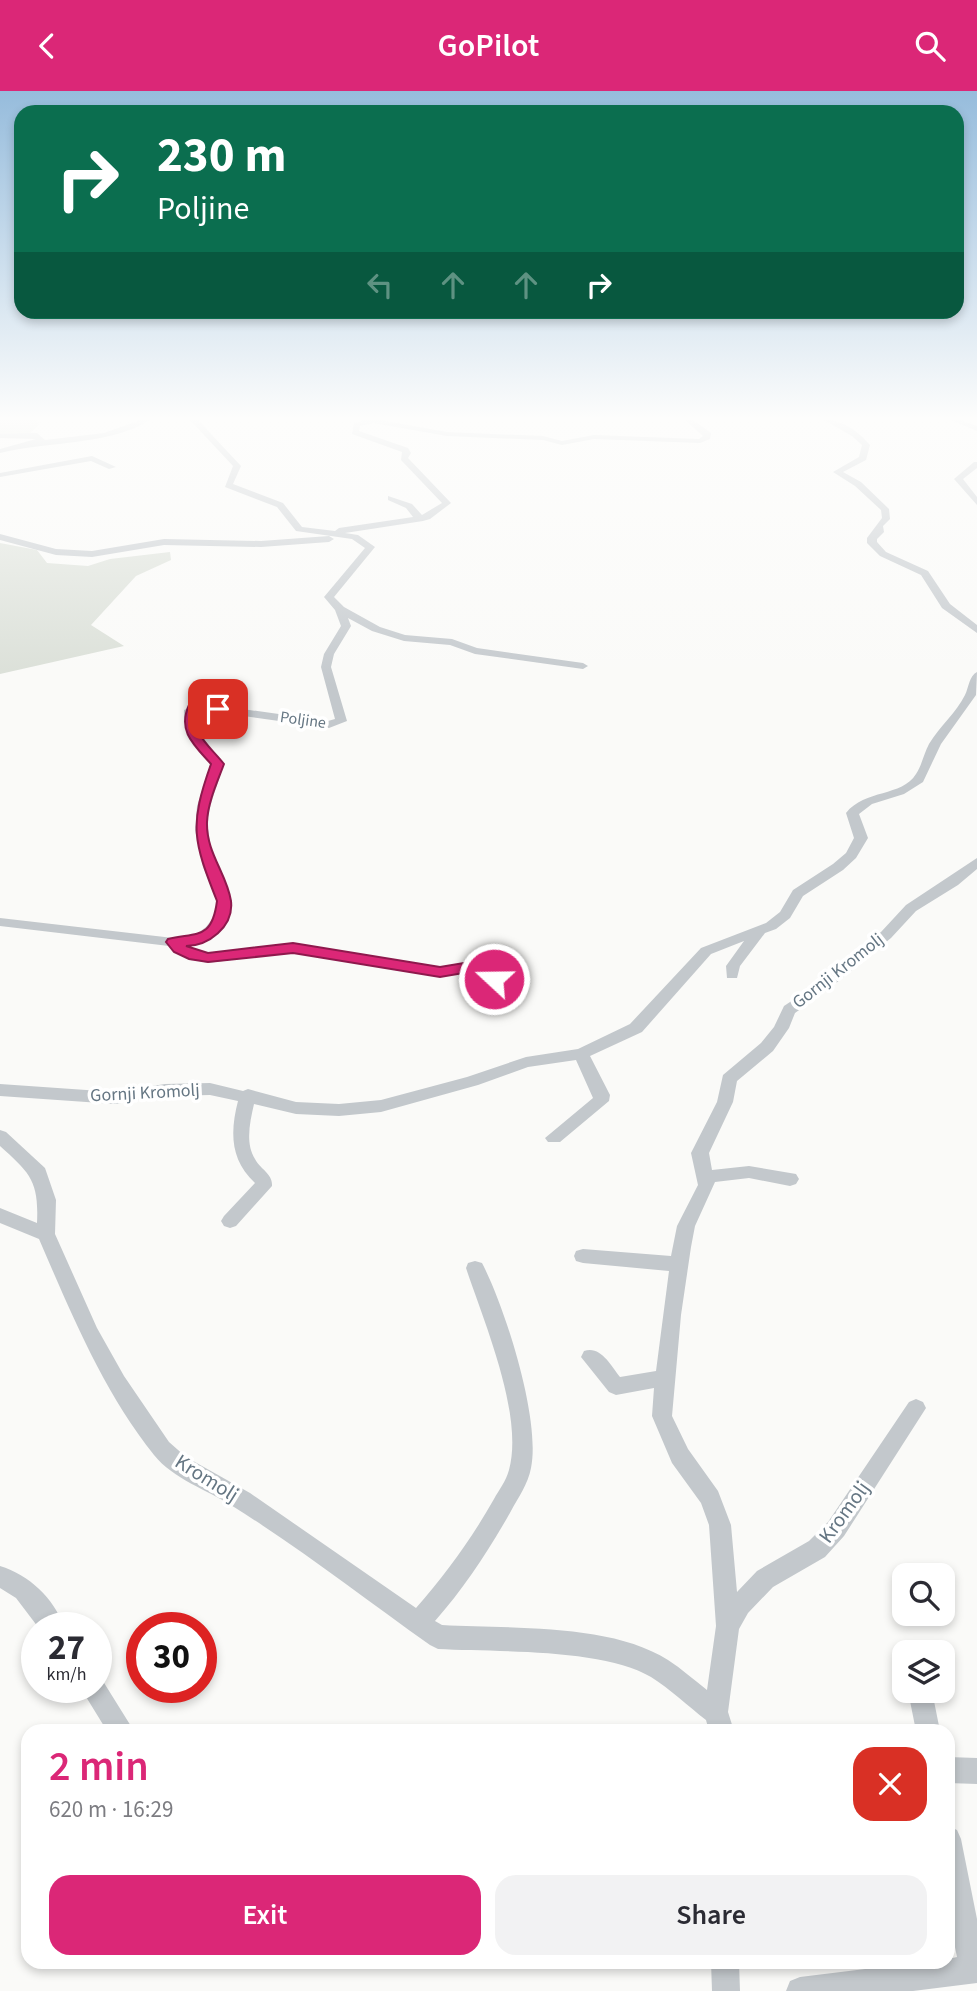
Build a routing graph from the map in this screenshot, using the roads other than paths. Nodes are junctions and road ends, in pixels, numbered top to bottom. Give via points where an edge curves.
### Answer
1 (283, 509) edge
2 (411, 509) edge
3 (442, 509) edge
4 (885, 509) edge
5 (420, 519) junction
6 (333, 533) junction
7 (0, 537) edge
8 (360, 540) junction
9 (340, 609) junction
10 (977, 630) edge
11 (583, 666) dead end
12 (977, 675) edge
13 (977, 862) edge
14 (0, 922) edge
15 (760, 931) junction
16 (173, 942) junction
17 (732, 975) dead end
18 (494, 979) dead end
19 (581, 1054) junction
20 (0, 1090) edge
21 (248, 1095) junction
22 (0, 1136) edge
23 (554, 1138) dead end
24 (708, 1177) junction
25 (790, 1179) dead end
26 (0, 1215) edge
27 (230, 1221) dead end
28 (46, 1234) junction
29 (583, 1256) dead end
30 (679, 1264) junction
31 (475, 1268) dead end
32 (591, 1357) dead end
33 (665, 1378) junction
34 (916, 1408) dead end
35 (0, 1577) edge
36 (42, 1612) edge
37 (419, 1622) junction
38 (728, 1626) junction
39 (103, 1703) edge
40 (922, 1703) edge
41 (719, 1721) edge
42 (117, 1724) edge
43 (927, 1724) edge
44 (955, 1770) edge
45 (977, 1772) edge
46 (955, 1873) edge
47 (725, 1969) edge
48 (975, 1969) edge
49 (726, 1991) edge
50 (800, 1991) edge

1 - 6 street via 299,529
2 - 5 street
3 - 5 street
4 - 10 street via 886,519 872,543 883,554 925,573 946,606
5 - 6 street
6 - 8 street
7 - 8 street via 57,552 92,554 164,542
8 - 9 street, Poljine via 369,550 329,597
9 - 11 street via 404,638
9 - 16 street, Poljine via 346,626 326,667 341,721 336,724 200,706 190,710 194,737 218,764 203,804 201,824 205,855 224,901 212,931 199,941
12 - 15 street, Gornji Kromolj via 974,691 933,746 918,780 869,798 856,808 851,818 861,838 851,855 798,893 785,915
13 - 24 street, Gornji Kromolj via 953,883 911,908 886,935 789,1010 767,1047 734,1073 700,1153
14 - 16 street, Poljine
15 - 17 street via 733,966
15 - 19 street, Gornji Kromolj via 706,951 636,1028
16 - 18 street via 195,956 208,958 293,948 440,972 482,965
19 - 21 street, Gornji Kromolj via 526,1062 381,1106 296,1108
19 - 23 street via 601,1101
20 - 21 street, Gornji Kromolj via 115,1098 210,1089
21 - 27 street via 239,1126 244,1161 264,1186
22 - 28 street via 36,1168 47,1200
24 - 25 street via 752,1170
24 - 30 street, Gornji Kromolj via 686,1226
26 - 28 street
28 - 37 street, Kromolj via 89,1331 162,1449 178,1464 242,1500
29 - 30 street
30 - 33 street, Gornji Kromolj
31 - 37 street via 510,1370 522,1441 521,1467 489,1531
32 - 33 street via 616,1386
33 - 38 street, Gornji Kromolj via 662,1416 667,1433 710,1498 720,1525
34 - 38 street, Kromolj via 836,1529 817,1549 765,1579 740,1605
35 - 36 street via 12,1580
37 - 41 street, Kromolj via 438,1637 453,1640 587,1645 631,1655 659,1668
38 - 41 street, Kromolj
39 - 42 street
40 - 43 street
44 - 45 street
46 - 48 street
47 - 49 street
48 - 50 street

